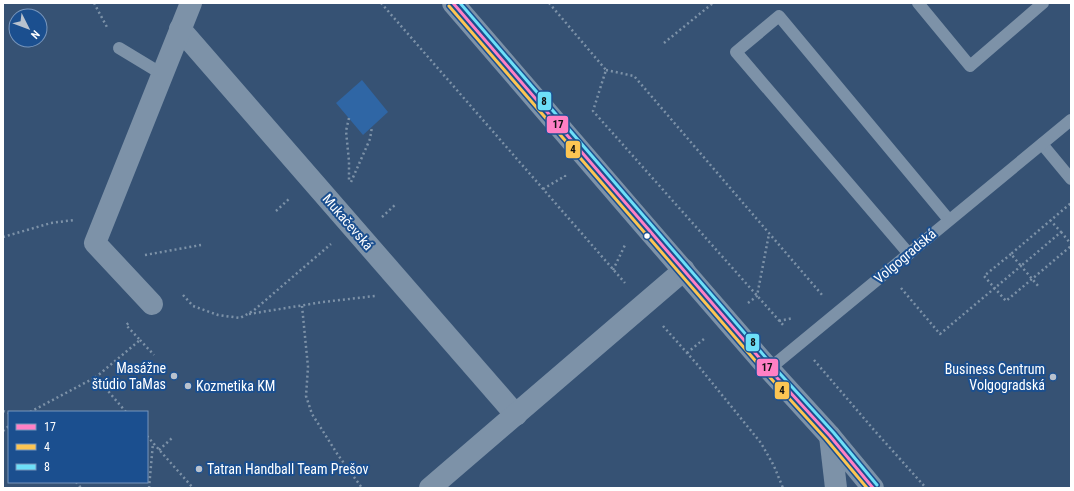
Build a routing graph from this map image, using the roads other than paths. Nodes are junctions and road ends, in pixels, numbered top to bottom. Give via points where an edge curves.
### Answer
1 (191, 3) edge
2 (453, 3) edge
3 (918, 3) edge
4 (1043, 3) edge
5 (180, 29) junction
6 (118, 48) road end
7 (162, 74) junction
8 (1071, 120) edge
9 (1042, 144) junction
10 (1071, 179) edge
11 (949, 220) junction
12 (909, 254) junction
13 (684, 270) junction
14 (152, 304) road end
15 (769, 369) junction
16 (516, 414) junction
17 (830, 436) junction
18 (430, 488) edge
19 (836, 488) edge
20 (873, 488) edge

1 - 5 street
2 - 13 street
3 - 4 lane via 970,66
5 - 7 street
5 - 16 street, Mukačevská
6 - 7 lane
7 - 14 street via 95,243
8 - 9 lane, Volgogradská
9 - 10 lane
9 - 11 lane, Volgogradská
11 - 12 lane, Volgogradská
11 - 12 lane via 779,16 736,52
12 - 15 lane, Volgogradská
13 - 15 street
13 - 16 street
15 - 17 street
16 - 18 street
17 - 19 street
17 - 20 street

